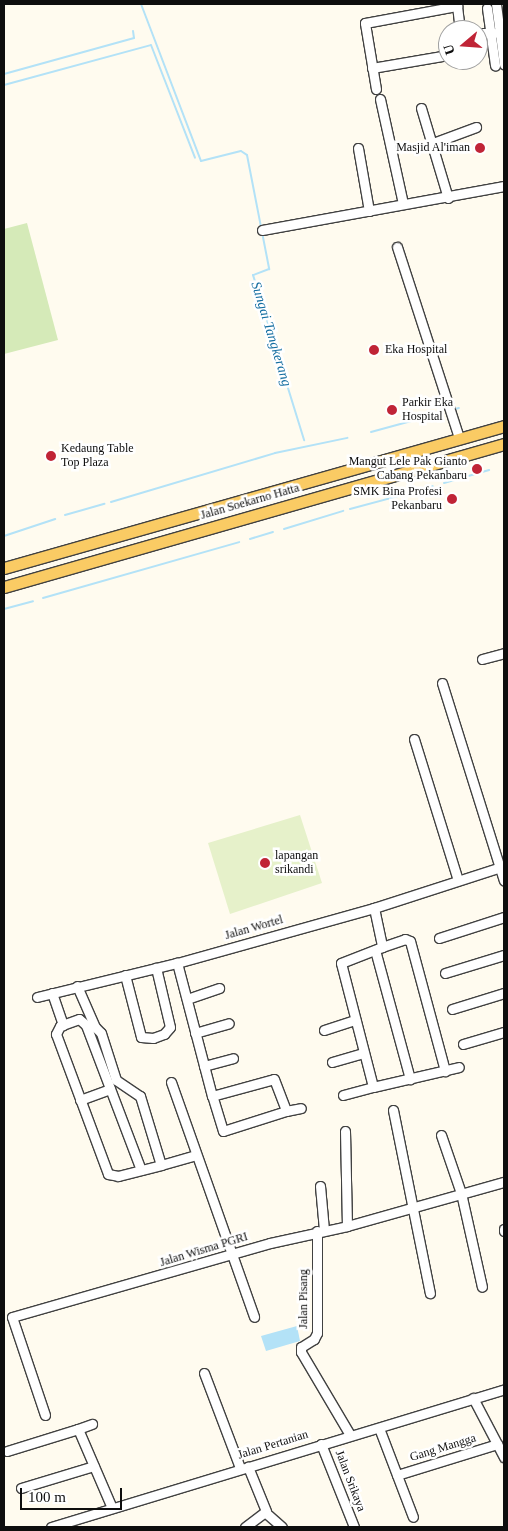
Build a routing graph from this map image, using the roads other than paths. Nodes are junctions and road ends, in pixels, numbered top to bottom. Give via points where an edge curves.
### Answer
1 (492, 6) edge
2 (458, 20) edge
3 (488, 25) edge
4 (488, 38) edge
5 (438, 57) edge
6 (502, 63) edge
7 (372, 68) junction
8 (376, 89) dead end
9 (380, 99) dead end
10 (421, 108) dead end
11 (476, 127) dead end
12 (433, 142) junction
13 (358, 148) dead end
14 (504, 186) edge
15 (448, 198) junction
16 (403, 204) junction
17 (369, 211) junction
18 (262, 230) dead end
19 (397, 247) dead end
20 (504, 426) edge
21 (459, 438) junction
22 (504, 444) edge
23 (226, 507) junction
24 (231, 522) junction
25 (4, 568) edge
26 (4, 587) edge
27 (504, 652) edge
28 (482, 659) dead end
29 (442, 683) dead end
30 (414, 739) dead end
31 (501, 867) edge
32 (458, 880) junction
33 (504, 881) edge
34 (374, 908) junction
35 (504, 918) edge
36 (439, 938) dead end
37 (379, 948) junction
38 (504, 955) edge
39 (176, 963) junction
40 (156, 968) junction
41 (445, 973) dead end
42 (124, 975) junction
43 (77, 986) junction
44 (219, 988) dead end
45 (52, 993) junction
46 (504, 993) edge
47 (37, 997) dead end
48 (186, 1000) junction
49 (452, 1010) dead end
50 (355, 1020) junction
51 (230, 1023) dead end
52 (63, 1025) junction
53 (324, 1030) dead end
54 (504, 1032) edge
55 (195, 1033) junction
56 (463, 1044) dead end
57 (363, 1053) junction
58 (233, 1058) dead end
59 (332, 1062) dead end
60 (204, 1066) junction
61 (459, 1067) dead end
62 (445, 1071) junction
63 (410, 1079) junction
64 (171, 1082) dead end
65 (373, 1088) junction
66 (110, 1089) junction
67 (212, 1096) junction
68 (343, 1096) dead end
69 (80, 1100) junction
70 (301, 1108) dead end
71 (392, 1110) dead end
72 (286, 1111) junction
73 (345, 1131) dead end
74 (441, 1135) dead end
75 (196, 1155) junction
76 (161, 1165) junction
77 (141, 1170) junction
78 (504, 1182) edge
79 (320, 1186) dead end
80 (461, 1193) junction
81 (414, 1207) junction
82 (347, 1226) junction
83 (320, 1230) junction
84 (230, 1256) junction
85 (482, 1287) dead end
86 (430, 1293) dead end
87 (254, 1317) dead end
88 (8, 1318) edge
89 (204, 1373) dead end
90 (504, 1389) edge
91 (474, 1398) junction
92 (46, 1415) dead end
93 (92, 1424) dead end
94 (378, 1428) junction
95 (78, 1429) junction
96 (350, 1435) junction
97 (322, 1444) junction
98 (496, 1444) junction
99 (7, 1451) dead end
100 (504, 1457) edge
101 (94, 1466) junction
102 (244, 1468) junction
103 (397, 1475) junction
104 (21, 1488) dead end
105 (112, 1508) junction
106 (266, 1514) junction
107 (413, 1517) dead end
108 (50, 1527) edge
109 (245, 1527) edge
110 (282, 1527) edge
111 (354, 1527) edge

1 - 3 street
2 - 7 street via 456,6 365,22
4 - 6 street
5 - 7 street
7 - 8 street
9 - 16 street
10 - 12 street
11 - 12 street
12 - 15 street
13 - 17 street
14 - 15 street
15 - 16 street
16 - 17 street
17 - 18 street
19 - 21 street
20 - 21 main road, Jalan Soekarno Hatta
21 - 23 main road, Jalan Soekarno Hatta
22 - 24 main road, Jalan Soekarno Hatta
23 - 24 main road
23 - 25 main road, Jalan Soekarno Hatta
24 - 26 main road, Jalan Soekarno Hatta
27 - 28 street
29 - 31 street
30 - 32 street
31 - 32 street, Jalan Wortel
31 - 33 street
32 - 34 street, Jalan Wortel
34 - 37 street
34 - 39 street, Jalan Wortel
35 - 36 street
37 - 50 street via 341,961
37 - 62 street via 405,939 410,941
37 - 63 street
38 - 41 street
39 - 40 street, Jalan Wortel
39 - 48 street
40 - 42 street, Jalan Wortel
40 - 42 street via 170,1027 164,1034 153,1038 141,1037
42 - 43 street, Jalan Wortel
43 - 45 street, Jalan Wortel
43 - 76 street via 101,1033 116,1080 140,1096
44 - 48 street
45 - 47 street, Jalan Wortel
45 - 52 street
46 - 49 street
48 - 55 street
50 - 53 street
50 - 57 street
51 - 55 street
52 - 66 street via 83,1020
52 - 69 street via 56,1034
54 - 56 street
55 - 60 street
57 - 59 street
57 - 65 street
58 - 60 street
60 - 67 street
61 - 62 street
62 - 63 street
63 - 65 street
64 - 75 street
65 - 68 street
66 - 69 street
66 - 77 street
67 - 72 street via 274,1079
67 - 72 street via 223,1132
69 - 77 street via 108,1174 118,1176
70 - 72 street
71 - 81 street
73 - 82 street
74 - 80 street
75 - 76 street
75 - 84 street
76 - 77 street
78 - 80 street, Jalan Wisma PGRI
79 - 83 street
80 - 81 street, Jalan Wisma PGRI
80 - 85 street
81 - 82 street, Jalan Wisma PGRI
81 - 86 street
82 - 83 street, Jalan Wisma PGRI
83 - 84 street, Jalan Wisma PGRI
83 - 96 street, Jalan Pisang via 317,1333 314,1339 301,1347 301,1352
84 - 87 street
84 - 88 street, Jalan Wisma PGRI
88 - 92 street, Jalan Wisma PGRI
89 - 102 street
90 - 91 street, Jalan Pertanian
91 - 94 street, Jalan Pertanian
91 - 98 street
93 - 95 street
94 - 96 street, Jalan Pertanian
94 - 103 street
95 - 99 street
95 - 101 street
96 - 97 street, Jalan Pertanian
97 - 102 street, Jalan Pertanian
97 - 111 street, Jalan Srikaya
98 - 100 street
98 - 103 street, Gang Mangga
101 - 104 street
101 - 105 street
102 - 105 street, Jalan Pertanian
102 - 106 street
103 - 107 street
105 - 108 street, Jalan Pertanian
106 - 109 street
106 - 110 street

